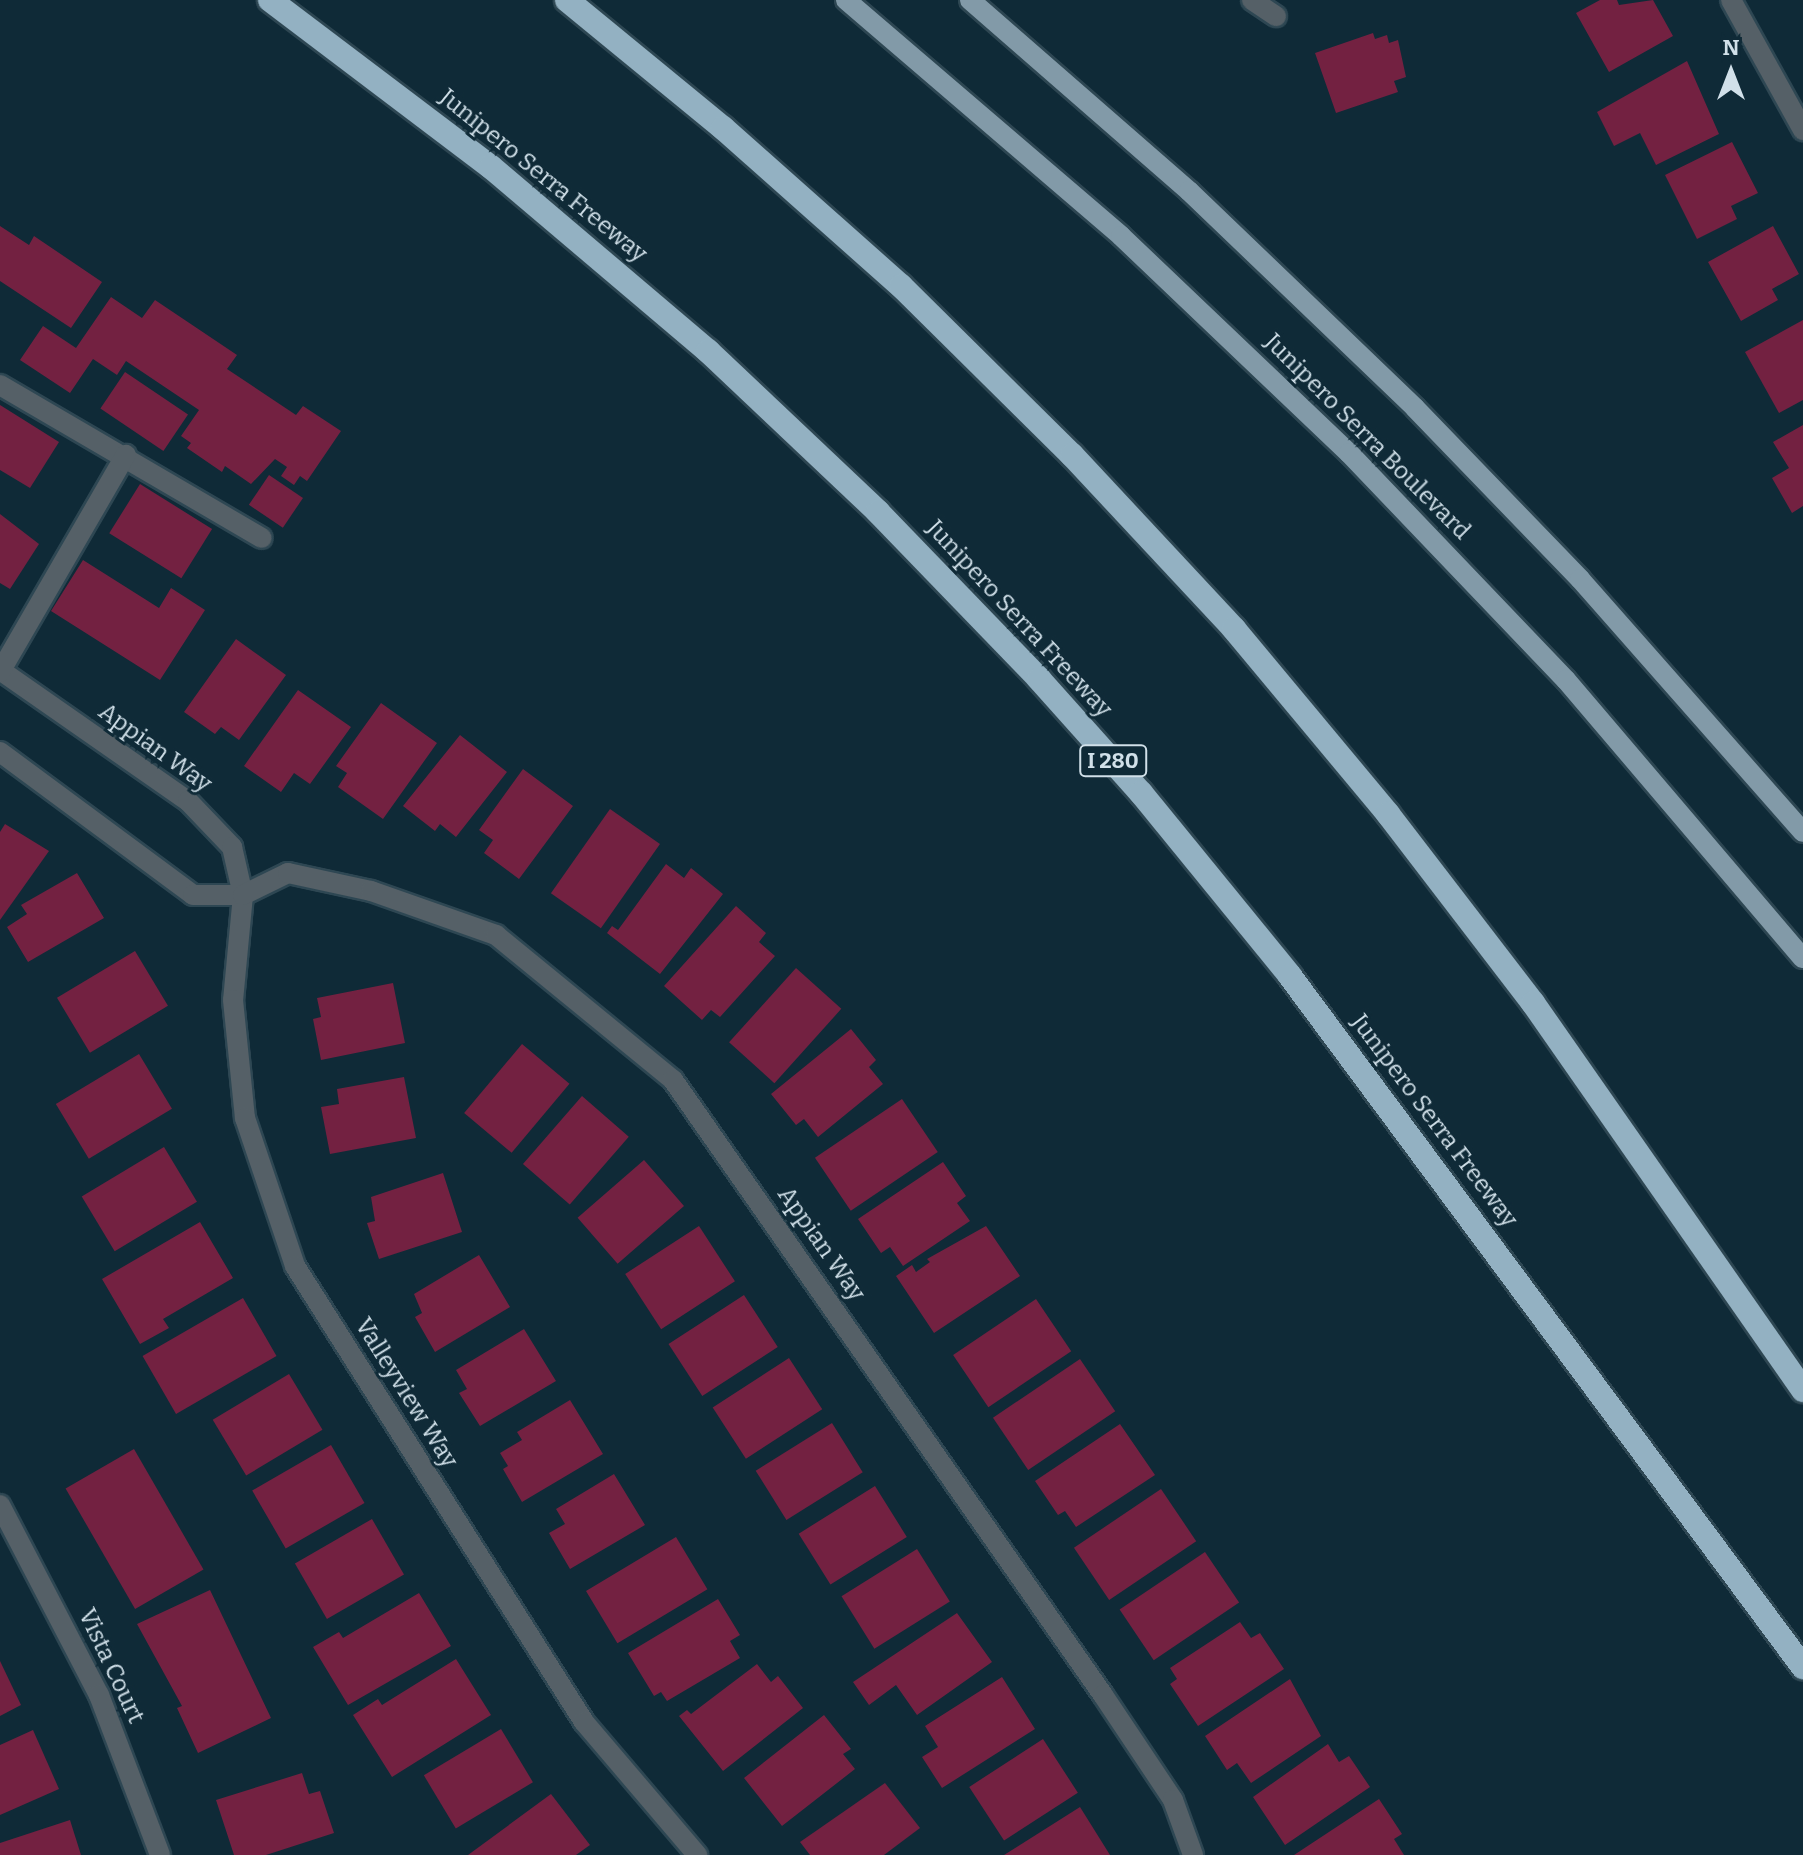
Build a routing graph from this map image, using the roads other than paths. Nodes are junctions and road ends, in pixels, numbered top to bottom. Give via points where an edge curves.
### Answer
1 (270, 0) edge
2 (567, 0) edge
3 (846, 0) edge
4 (970, 0) edge
5 (1252, 0) edge
6 (1731, 0) edge
7 (1276, 16) dead end
8 (1803, 86) edge
9 (1784, 96) junction
10 (1803, 130) edge
11 (0, 385) edge
12 (126, 455) junction
13 (262, 538) dead end
14 (0, 671) edge
15 (0, 752) edge
16 (1803, 832) edge
17 (243, 895) junction
18 (1803, 958) edge
19 (1803, 1390) edge
20 (0, 1505) edge
21 (1803, 1667) edge
22 (160, 1855) edge
23 (697, 1855) edge
24 (1193, 1855) edge

1 - 21 highway, Junipero Serra Freeway / I 280 via 491,167 696,340 878,512 1039,679 1141,793 1290,976
2 - 19 highway via 723,128 901,286 1072,455 1234,629 1388,814 1533,1003
3 - 18 main road, Junipero Serra Boulevard via 1121,236 1360,464 1576,692
4 - 16 main road via 1178,181 1404,397 1580,579
5 - 7 street
6 - 9 street
8 - 9 street
9 - 10 street
11 - 12 street
12 - 13 street
12 - 14 street
14 - 17 street, Appian Way via 188,801 232,847
15 - 17 street, Appian Way via 193,895
17 - 23 street, Valleyview Way via 233,1000 245,1118 295,1266 584,1722
17 - 24 street, Appian Way via 288,873 371,891 496,935 673,1080 1103,1695 1173,1800
20 - 22 street, Vista Court via 99,1695

